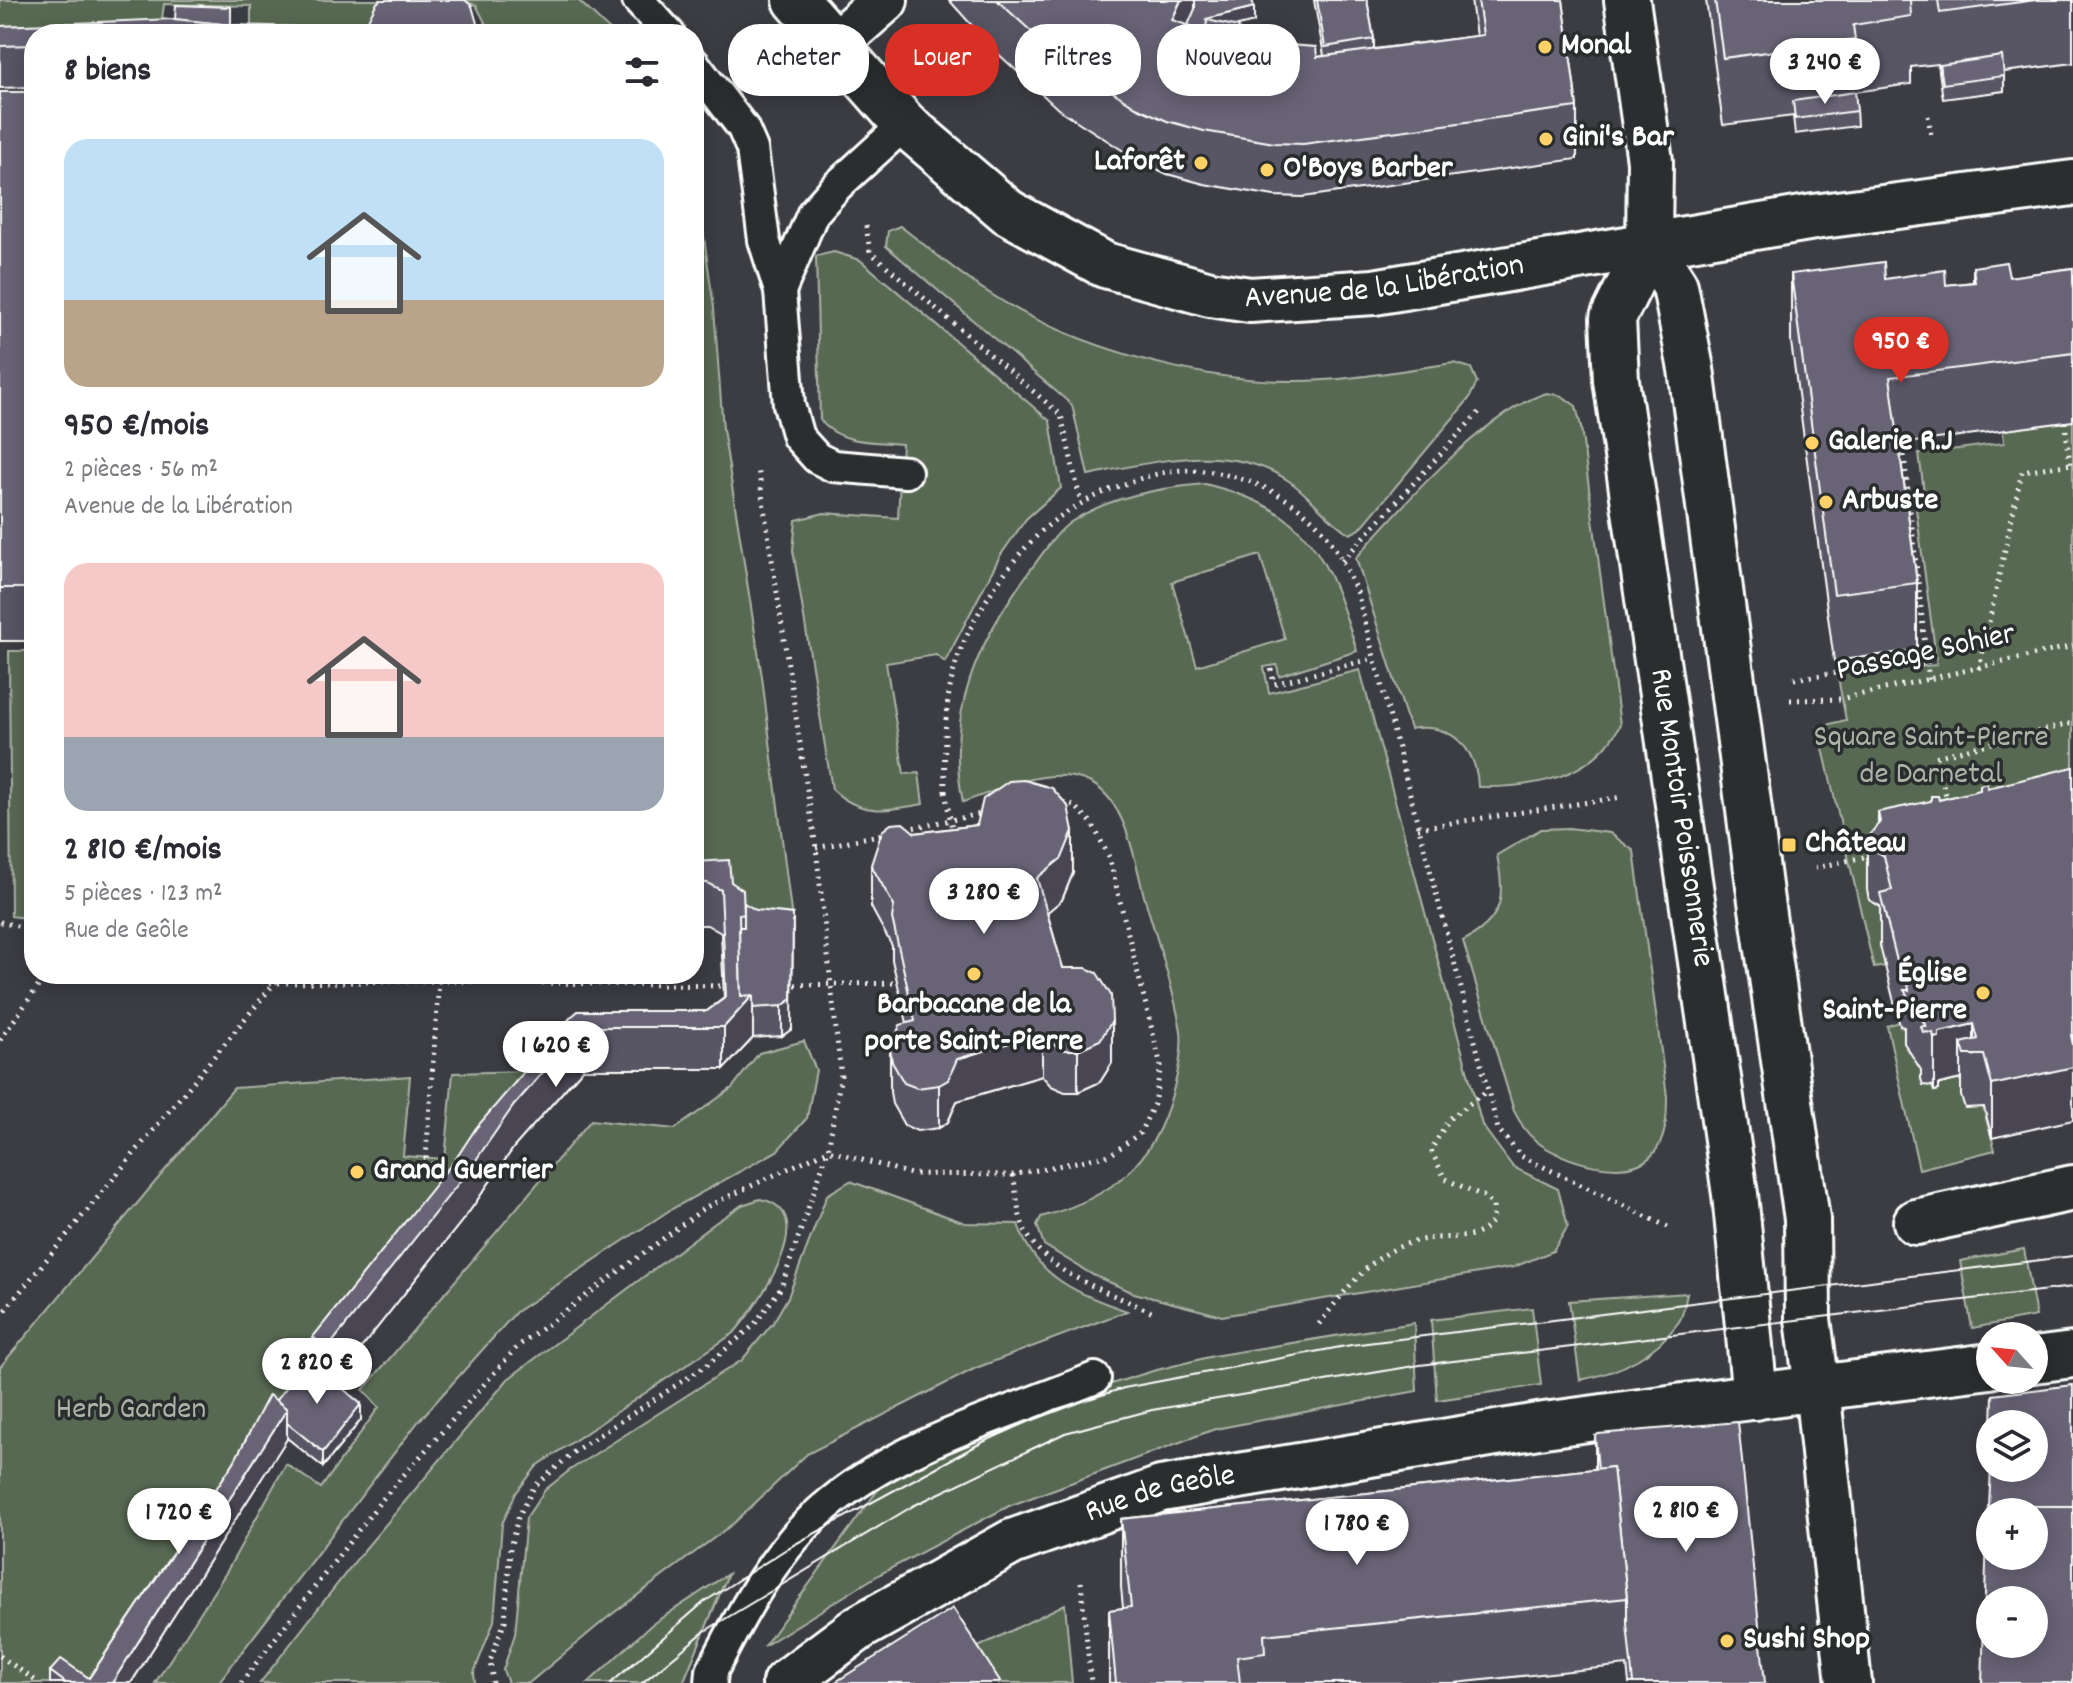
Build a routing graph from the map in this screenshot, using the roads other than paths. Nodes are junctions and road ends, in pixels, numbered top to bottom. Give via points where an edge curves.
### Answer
1 (638, 0) edge
2 (796, 0) edge
3 (885, 0) edge
4 (1627, 0) edge
5 (660, 24) edge
6 (817, 24) edge
7 (858, 24) edge
8 (704, 77) edge
9 (869, 83) edge
10 (905, 124) junction
11 (2073, 183) edge
12 (1649, 245) junction
13 (780, 291) junction
14 (906, 472) dead end
15 (2073, 1188) edge
16 (1916, 1222) dead end
17 (2073, 1355) edge
18 (2048, 1358) edge
19 (1976, 1368) edge
20 (1095, 1378) dead end
21 (1817, 1388) junction
22 (1755, 1397) junction
23 (711, 1683) edge
24 (785, 1683) edge
25 (1849, 1683) edge

1 - 5 lane
2 - 6 main road, Avenue de la Libération
3 - 7 main road
4 - 12 main road, Rue Montoir Poissonnerie via 1650,161
8 - 13 lane via 743,128 752,149 764,240
9 - 10 main road, Avenue de la Libération
10 - 12 main road, Avenue de la Libération via 1008,212 1058,242 1105,265 1210,294 1250,300 1374,292
10 - 13 lane via 813,213
11 - 12 main road, Avenue de la Libération
12 - 21 main road via 1675,286 1691,369 1807,1219 1808,1319
12 - 22 main road, Rue Montoir Poissonnerie via 1613,318 1616,380 1735,1194
13 - 14 lane via 789,405 798,437 817,458 833,466
15 - 16 main road
17 - 18 main road
19 - 21 main road, Rue de Geôle
20 - 23 lane via 897,1458 829,1503 745,1607
21 - 22 main road, Rue de Geôle
21 - 25 main road
22 - 24 main road, Rue de Geôle via 1529,1427 1161,1489 1012,1542 860,1627

